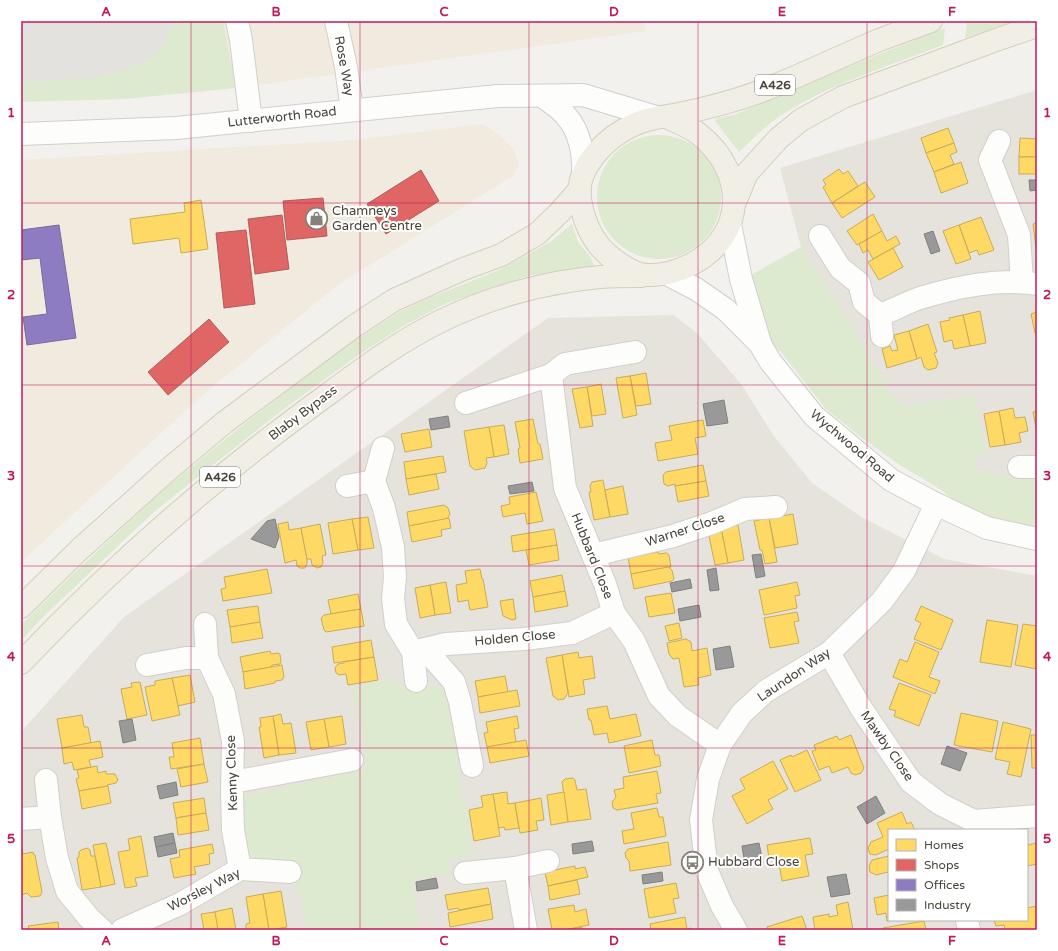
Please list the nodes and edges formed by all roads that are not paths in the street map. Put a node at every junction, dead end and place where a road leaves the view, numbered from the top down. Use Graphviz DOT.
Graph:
graph roads {
  1 [pos="237,21"];
  2 [pos="336,21"];
  3 [pos="931,21"];
  4 [pos="1037,26"];
  5 [pos="542,96"];
  6 [pos="352,110"];
  7 [pos="661,117"];
  8 [pos="251,121"];
  9 [pos="21,134"];
  10 [pos="999,141"];
  11 [pos="581,182"];
  12 [pos="735,202"];
  13 [pos="730,224"];
  14 [pos="820,236"];
  15 [pos="656,275"];
  16 [pos="1030,283"];
  17 [pos="760,344"];
  18 [pos="635,352"];
  19 [pos="551,375"];
  20 [pos="466,403"];
  21 [pos="383,448"];
  22 [pos="374,481"];
  23 [pos="347,486"];
  24 [pos="936,504"];
  25 [pos="776,507"];
  26 [pos="1037,539"];
  27 [pos="593,555"];
  28 [pos="21,607"];
  29 [pos="614,613"];
  30 [pos="205,624"];
  31 [pos="419,650"];
  32 [pos="829,653"];
  33 [pos="207,658"];
  34 [pos="21,663"];
  35 [pos="147,665"];
  36 [pos="416,681"];
  37 [pos="720,745"];
  38 [pos="352,760"];
  39 [pos="472,766"];
  40 [pos="46,780"];
  41 [pos="233,782"];
  42 [pos="1037,816"];
  43 [pos="50,817"];
  44 [pos="21,819"];
  45 [pos="973,826"];
  46 [pos="548,862"];
  47 [pos="515,868"];
  48 [pos="240,869"];
  49 [pos="290,872"];
  50 [pos="465,873"];
  51 [pos="102,930"];
  52 [pos="122,930"];
  53 [pos="526,930"];
  54 [pos="736,930"];
  1 -- 8 [label="street"];
  2 -- 6 [label="street, Rose Way"];
  3 -- 7 [label="main road, A426"];
  4 -- 12 [label="main road"];
  5 -- 6 [label="street, Lutterworth Road"];
  5 -- 7 [label="street, Lutterworth Road"];
  5 -- 11 [label="street"];
  6 -- 8 [label="street, Lutterworth Road"];
  7 -- 11 [label="main road"];
  7 -- 12 [label="main road"];
  8 -- 9 [label="street, Lutterworth Road"];
  10 -- 16 [label="street"];
  11 -- 15 [label="main road"];
  11 -- 28 [label="main road, A426"];
  12 -- 13 [label="main road, Blaby Bypass"];
  13 -- 15 [label="main road, Blaby Bypass"];
  13 -- 17 [label="street, Wychwood Road"];
  14 -- 16 [label="street"];
  15 -- 17 [label="street, Wychwood Road"];
  15 -- 34 [label="main road, Blaby Bypass / A426"];
  17 -- 24 [label="street, Wychwood Road"];
  18 -- 19 [label="street"];
  19 -- 20 [label="street"];
  19 -- 27 [label="street, Hubbard Close"];
  21 -- 22 [label="street"];
  22 -- 23 [label="street"];
  22 -- 31 [label="street"];
  24 -- 26 [label="street, Wychwood Road"];
  24 -- 32 [label="street, Laundon Way"];
  25 -- 27 [label="street, Warner Close"];
  27 -- 29 [label="street, Hubbard Close"];
  29 -- 31 [label="street, Holden Close"];
  29 -- 37 [label="street, Hubbard Close"];
  30 -- 33 [label="street, Kenny Close"];
  31 -- 36 [label="street"];
  31 -- 39 [label="street"];
  32 -- 37 [label="street, Laundon Way"];
  32 -- 45 [label="street, Mawby Close"];
  33 -- 35 [label="street"];
  33 -- 41 [label="street, Kenny Close"];
  37 -- 54 [label="street, Laundon Way"];
  38 -- 41 [label="street"];
  40 -- 43 [label="street"];
  41 -- 48 [label="street, Kenny Close"];
  42 -- 45 [label="street, Mawby Close"];
  43 -- 44 [label="street"];
  43 -- 51 [label="street"];
  46 -- 47 [label="street"];
  47 -- 50 [label="street"];
  47 -- 53 [label="street"];
  48 -- 49 [label="street, Worsley Way"];
  48 -- 52 [label="street, Worsley Way"];
}
